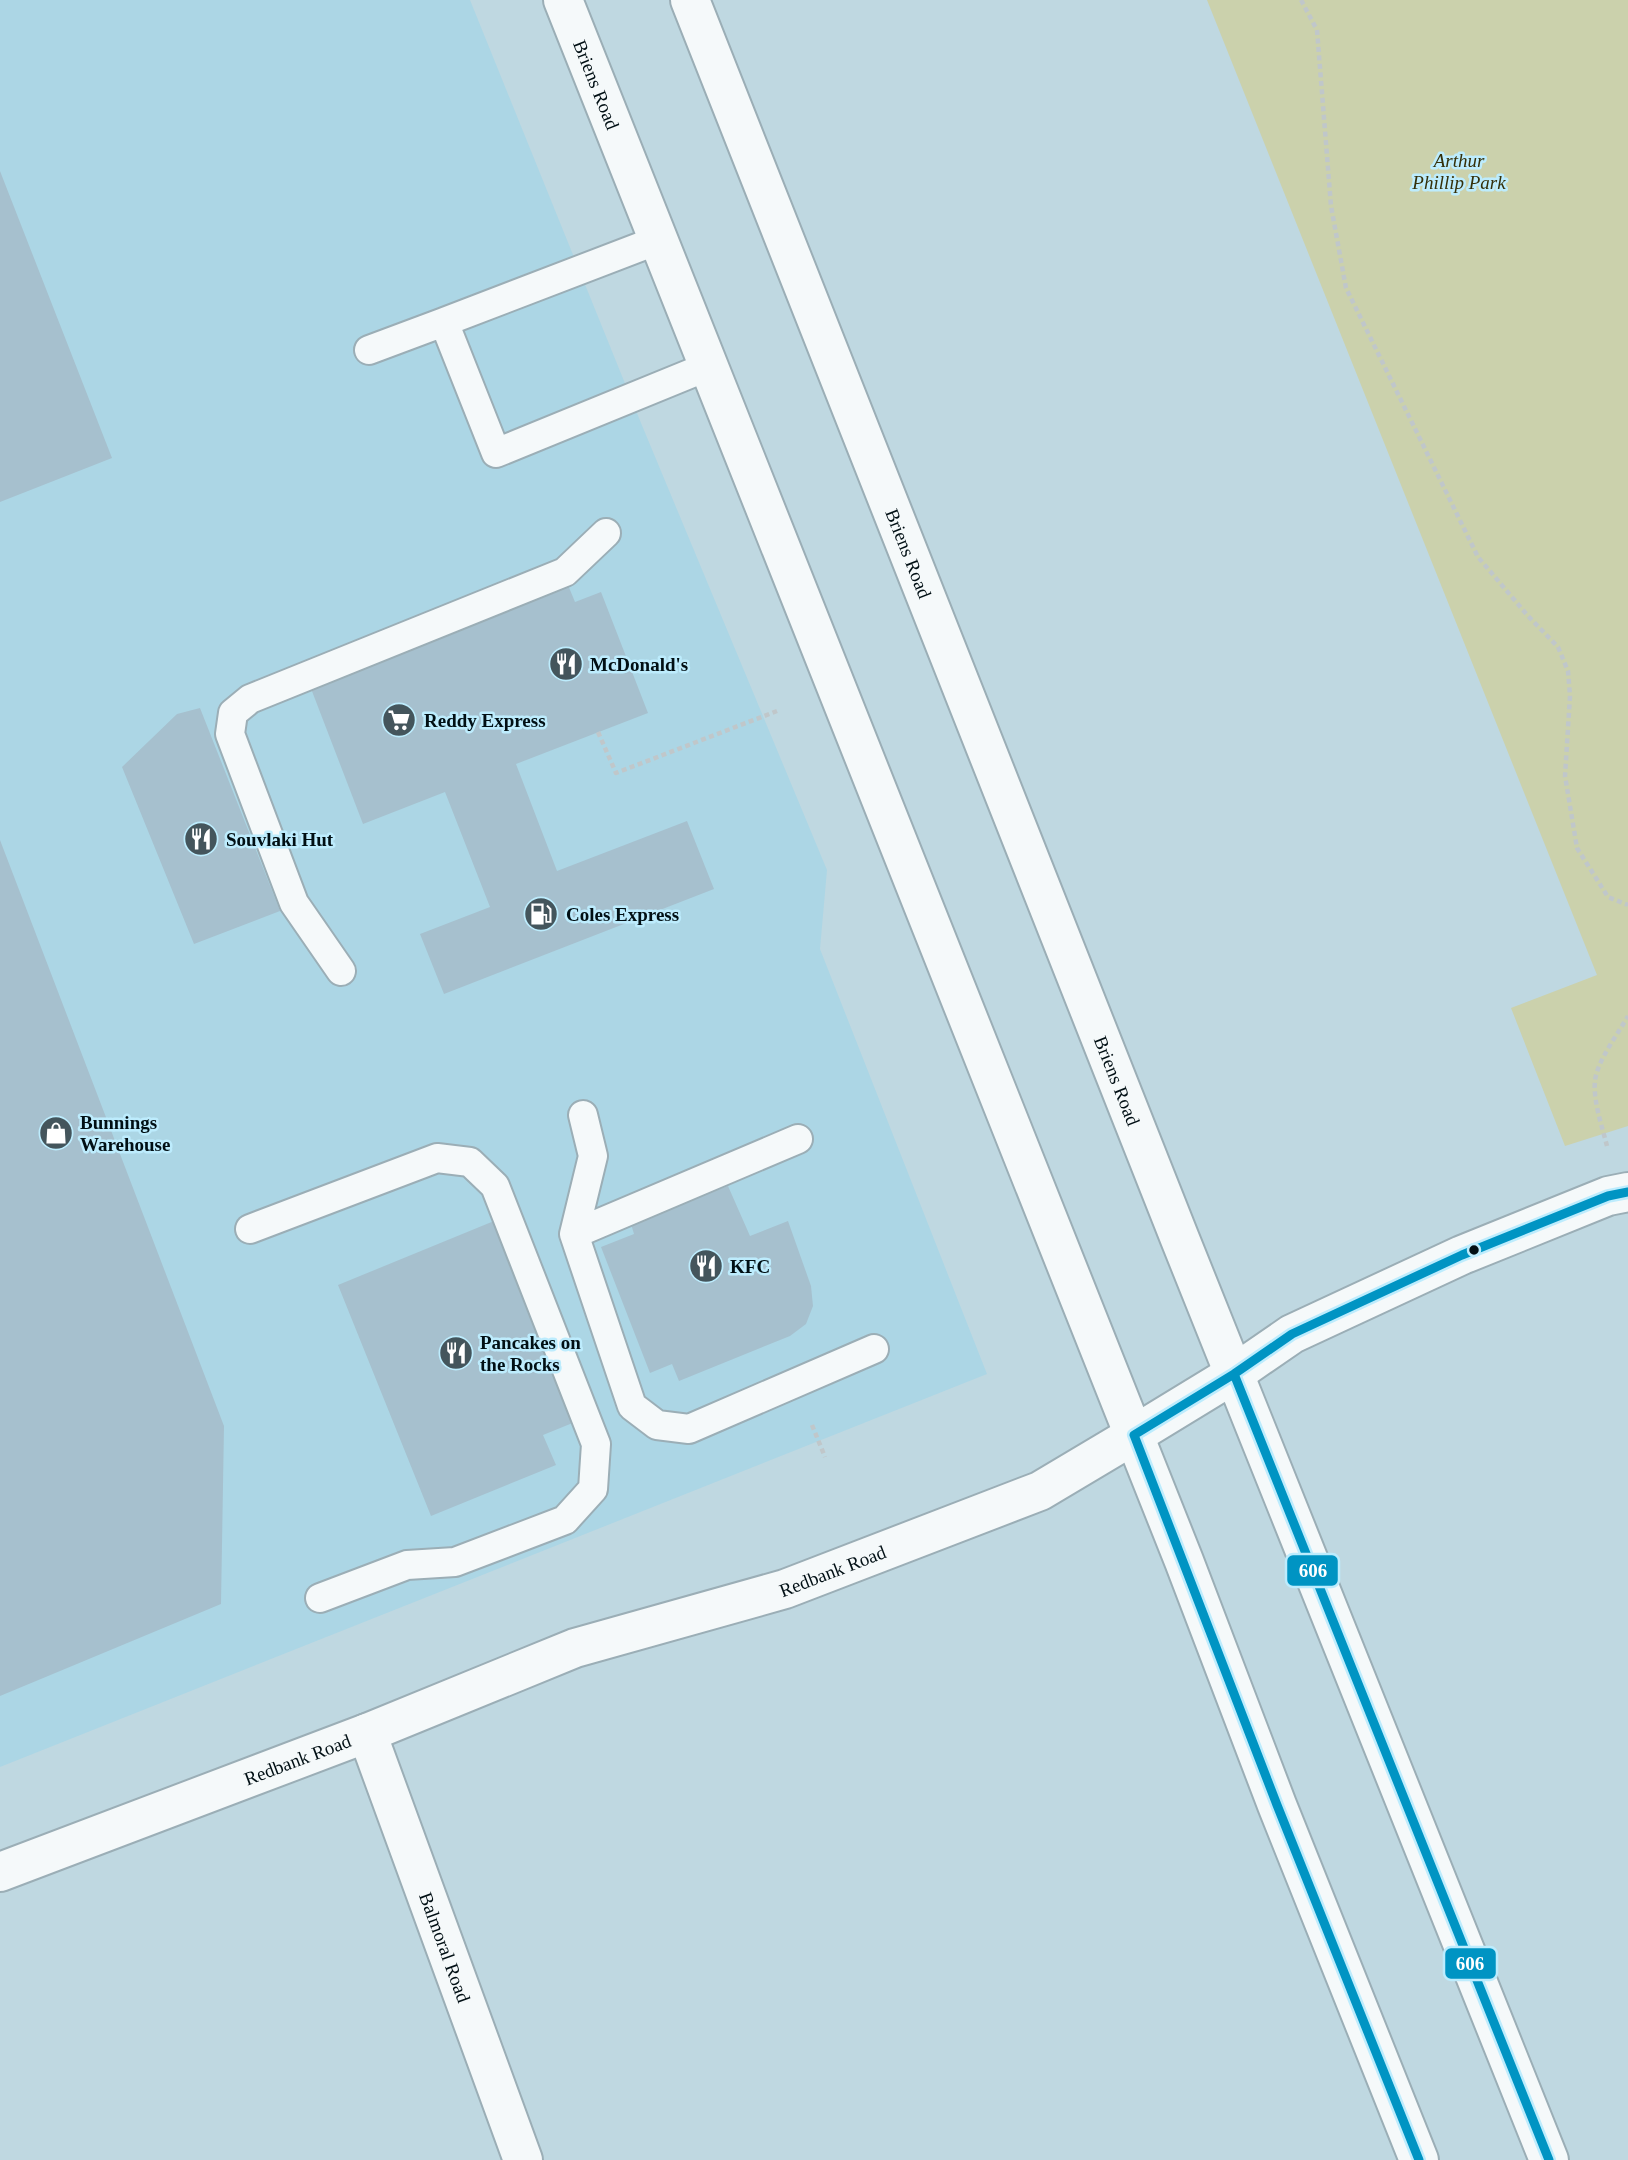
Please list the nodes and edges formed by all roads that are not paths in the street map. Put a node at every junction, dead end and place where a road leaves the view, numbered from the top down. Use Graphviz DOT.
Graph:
graph roads {
  1 [pos="562,0"];
  2 [pos="690,0"];
  3 [pos="658,240"];
  4 [pos="444,322"];
  5 [pos="369,351"];
  6 [pos="709,366"];
  7 [pos="606,533"];
  8 [pos="341,971"];
  9 [pos="583,1115"];
  10 [pos="798,1139"];
  11 [pos="1628,1192"];
  12 [pos="250,1229"];
  13 [pos="574,1234"];
  14 [pos="874,1349"];
  15 [pos="1234,1374"];
  16 [pos="1134,1435"];
  17 [pos="320,1598"];
  18 [pos="367,1733"];
  19 [pos="0,1872"];
  20 [pos="523,2160"];
  21 [pos="1419,2160"];
  22 [pos="1549,2160"];
  1 -- 3 [label="main road, Briens Road"];
  2 -- 15 [label="main road, Briens Road"];
  3 -- 4 [label="lane"];
  3 -- 6 [label="main road, Briens Road"];
  4 -- 5 [label="lane"];
  4 -- 6 [label="lane"];
  6 -- 16 [label="main road, Briens Road"];
  7 -- 8 [label="lane"];
  9 -- 13 [label="lane"];
  10 -- 13 [label="lane"];
  11 -- 15 [label="main road, Redbank Road"];
  12 -- 17 [label="lane"];
  13 -- 14 [label="lane"];
  15 -- 16 [label="main road, Redbank Road"];
  15 -- 22 [label="main road, Briens Road"];
  16 -- 18 [label="main road, Redbank Road"];
  16 -- 21 [label="main road, Briens Road"];
  18 -- 19 [label="main road, Redbank Road"];
  18 -- 20 [label="main road, Balmoral Road"];
}
